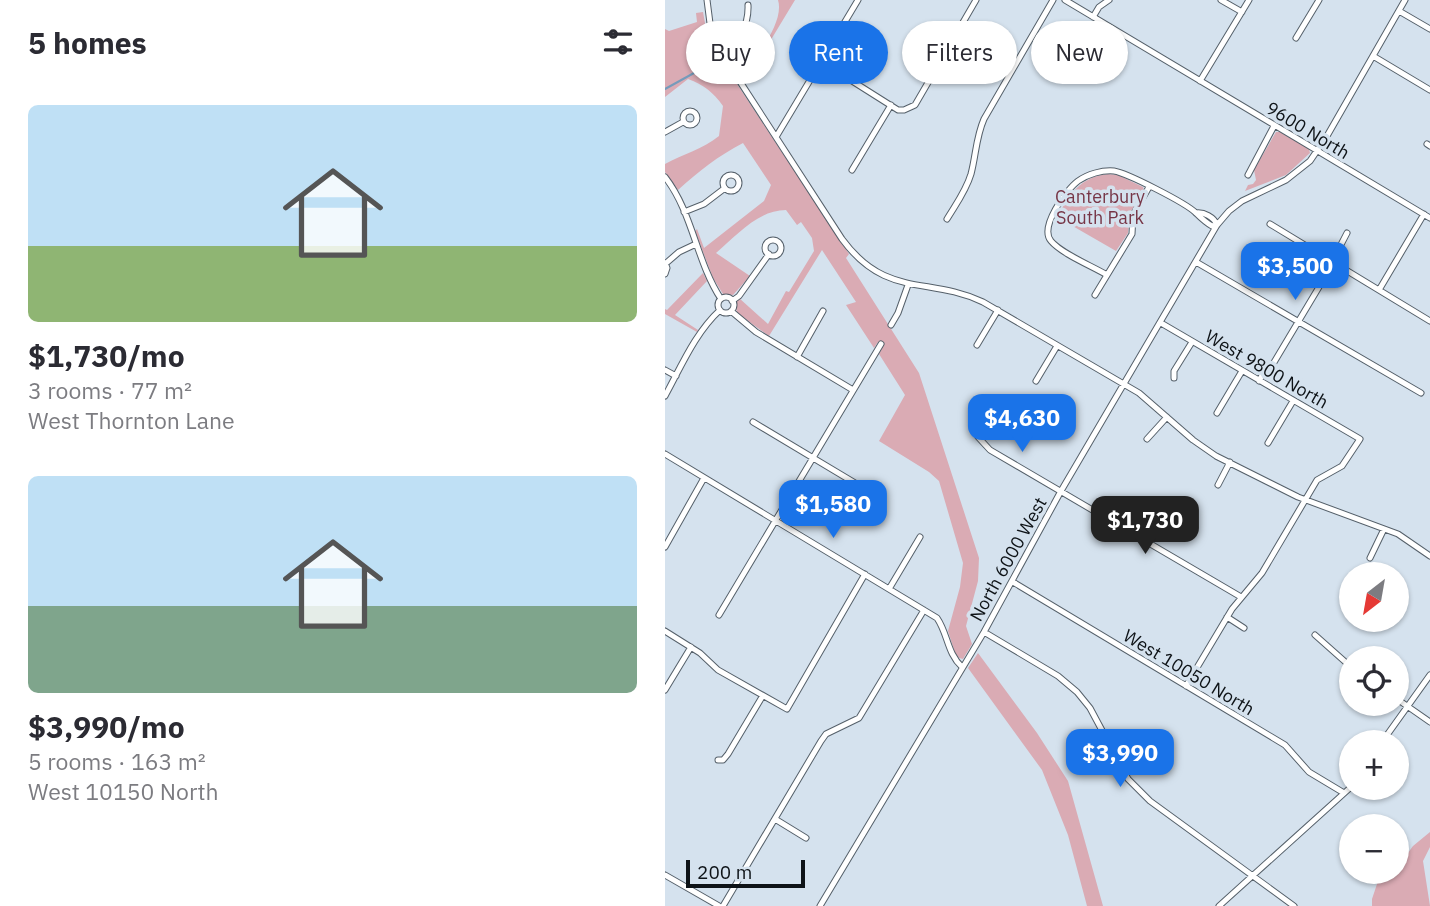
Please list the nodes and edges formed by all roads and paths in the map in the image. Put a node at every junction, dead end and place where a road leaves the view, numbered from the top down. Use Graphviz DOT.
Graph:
graph roads {
  1 [pos="707,0"];
  2 [pos="858,0"];
  3 [pos="976,0"];
  4 [pos="1053,0"];
  5 [pos="1065,0"];
  6 [pos="1109,0"];
  7 [pos="1221,0"];
  8 [pos="1249,0"];
  9 [pos="1319,0"];
  10 [pos="1405,0"];
  11 [pos="748,5"];
  12 [pos="1399,11"];
  13 [pos="1241,12"];
  14 [pos="1093,17"];
  15 [pos="710,21"];
  16 [pos="748,21"];
  17 [pos="846,21"];
  18 [pos="1430,29"];
  19 [pos="1296,38"];
  20 [pos="1373,57"];
  21 [pos="1200,81"];
  22 [pos="742,84"];
  23 [pos="809,84"];
  24 [pos="857,84"];
  25 [pos="1430,90"];
  26 [pos="891,105"];
  27 [pos="684,122"];
  28 [pos="1275,126"];
  29 [pos="665,132"];
  30 [pos="776,137"];
  31 [pos="1318,151"];
  32 [pos="852,170"];
  33 [pos="1248,175"];
  34 [pos="665,177"];
  35 [pos="1149,187"];
  36 [pos="725,188"];
  37 [pos="684,212"];
  38 [pos="1427,216"];
  39 [pos="947,219"];
  40 [pos="1270,224"];
  41 [pos="1217,225"];
  42 [pos="1347,233"];
  43 [pos="696,244"];
  44 [pos="769,254"];
  45 [pos="1331,261"];
  46 [pos="1196,262"];
  47 [pos="665,264"];
  48 [pos="665,274"];
  49 [pos="1107,275"];
  50 [pos="908,285"];
  51 [pos="1379,290"];
  52 [pos="1095,295"];
  53 [pos="721,299"];
  54 [pos="732,301"];
  55 [pos="720,310"];
  56 [pos="998,310"];
  57 [pos="731,311"];
  58 [pos="823,311"];
  59 [pos="1430,321"];
  60 [pos="1299,322"];
  61 [pos="1160,323"];
  62 [pos="891,326"];
  63 [pos="1192,342"];
  64 [pos="881,344"];
  65 [pos="977,345"];
  66 [pos="1057,346"];
  67 [pos="797,357"];
  68 [pos="665,370"];
  69 [pos="1242,371"];
  70 [pos="676,376"];
  71 [pos="1174,378"];
  72 [pos="1036,381"];
  73 [pos="1259,381"];
  74 [pos="1124,384"];
  75 [pos="853,390"];
  76 [pos="1421,393"];
  77 [pos="665,396"];
  78 [pos="1293,401"];
  79 [pos="1217,413"];
  80 [pos="1167,417"];
  81 [pos="753,422"];
  82 [pos="974,424"];
  83 [pos="1147,439"];
  84 [pos="1268,443"];
  85 [pos="665,454"];
  86 [pos="813,458"];
  87 [pos="1230,462"];
  88 [pos="704,478"];
  89 [pos="1218,485"];
  90 [pos="865,489"];
  91 [pos="1061,491"];
  92 [pos="1305,499"];
  93 [pos="774,521"];
  94 [pos="1384,529"];
  95 [pos="920,537"];
  96 [pos="665,547"];
  97 [pos="1430,556"];
  98 [pos="1370,558"];
  99 [pos="865,574"];
  100 [pos="1013,582"];
  101 [pos="889,589"];
  102 [pos="1241,597"];
  103 [pos="924,610"];
  104 [pos="719,615"];
  105 [pos="1227,617"];
  106 [pos="1244,628"];
  107 [pos="665,631"];
  108 [pos="984,632"];
  109 [pos="1315,635"];
  110 [pos="691,647"];
  111 [pos="1339,656"];
  112 [pos="962,667"];
  113 [pos="1430,674"];
  114 [pos="1186,686"];
  115 [pos="665,690"];
  116 [pos="762,697"];
  117 [pos="1409,703"];
  118 [pos="1409,707"];
  119 [pos="1430,722"];
  120 [pos="718,760"];
  121 [pos="1339,790"];
  122 [pos="1339,798"];
  123 [pos="775,819"];
  124 [pos="806,838"];
  125 [pos="665,875"];
  126 [pos="1252,877"];
  127 [pos="721,906"];
  128 [pos="820,906"];
  129 [pos="1219,906"];
  130 [pos="1294,906"];
  1 -- 15 [label="street"];
  2 -- 17 [label="street"];
  3 -- 26 [label="street"];
  4 -- 39 [label="street"];
  5 -- 14 [label="street, 9600 North"];
  6 -- 14 [label="street"];
  7 -- 13 [label="street"];
  8 -- 13 [label="street"];
  9 -- 19 [label="street"];
  10 -- 12 [label="street, North 6000 West"];
  11 -- 16 [label="street"];
  12 -- 18 [label="street"];
  12 -- 20 [label="street, North 6000 West"];
  13 -- 21 [label="street"];
  14 -- 21 [label="street, 9600 North"];
  20 -- 25 [label="street"];
  20 -- 31 [label="street, North 6000 West"];
  21 -- 28 [label="street, 9600 North"];
  22 -- 30 [label="street"];
  23 -- 30 [label="street"];
  24 -- 26 [label="street"];
  26 -- 32 [label="street"];
  27 -- 29 [label="street"];
  28 -- 31 [label="street, 9600 North"];
  28 -- 33 [label="street"];
  30 -- 50 [label="street"];
  31 -- 38 [label="street, 9600 North"];
  31 -- 41 [label="street, North 6000 West"];
  34 -- 37 [label="street"];
  35 -- 41 [label="street"];
  35 -- 49 [label="street"];
  35 -- 49 [label="street"];
  36 -- 37 [label="street"];
  37 -- 43 [label="street"];
  38 -- 51 [label="street"];
  40 -- 45 [label="street"];
  41 -- 46 [label="street, North 6000 West"];
  42 -- 45 [label="street"];
  43 -- 47 [label="street"];
  43 -- 53 [label="street"];
  44 -- 54 [label="street"];
  45 -- 51 [label="street"];
  45 -- 60 [label="street"];
  46 -- 60 [label="street"];
  46 -- 61 [label="street, North 6000 West"];
  47 -- 48 [label="street"];
  49 -- 52 [label="street"];
  50 -- 56 [label="street"];
  50 -- 62 [label="street"];
  51 -- 59 [label="street"];
  53 -- 54 [label="street"];
  53 -- 55 [label="street"];
  54 -- 57 [label="street"];
  55 -- 57 [label="street"];
  55 -- 70 [label="street"];
  56 -- 65 [label="street"];
  56 -- 66 [label="street"];
  57 -- 67 [label="street"];
  58 -- 67 [label="street"];
  60 -- 73 [label="street"];
  60 -- 76 [label="street"];
  61 -- 63 [label="street, West 9800 North"];
  61 -- 74 [label="street, North 6000 West"];
  63 -- 69 [label="street, West 9800 North"];
  63 -- 71 [label="street"];
  64 -- 75 [label="street"];
  66 -- 72 [label="street"];
  66 -- 74 [label="street"];
  67 -- 75 [label="street"];
  68 -- 70 [label="street"];
  69 -- 73 [label="street, West 9800 North"];
  69 -- 79 [label="street"];
  70 -- 77 [label="street"];
  73 -- 78 [label="street, West 9800 North"];
  74 -- 80 [label="street"];
  74 -- 91 [label="street, North 6000 West"];
  75 -- 86 [label="street"];
  78 -- 84 [label="street"];
  78 -- 92 [label="street, West 9800 North"];
  80 -- 83 [label="street"];
  80 -- 87 [label="street"];
  81 -- 86 [label="street"];
  82 -- 91 [label="street"];
  85 -- 88 [label="street"];
  86 -- 90 [label="street"];
  86 -- 93 [label="street"];
  87 -- 89 [label="street"];
  87 -- 92 [label="street"];
  88 -- 93 [label="street"];
  88 -- 96 [label="street"];
  91 -- 100 [label="street, North 6000 West"];
  91 -- 102 [label="street"];
  92 -- 94 [label="street"];
  92 -- 102 [label="street"];
  93 -- 99 [label="street"];
  93 -- 104 [label="street"];
  94 -- 97 [label="street"];
  94 -- 98 [label="street"];
  95 -- 101 [label="street"];
  99 -- 101 [label="street"];
  99 -- 116 [label="street"];
  100 -- 108 [label="street, North 6000 West"];
  100 -- 114 [label="street, West 10050 North"];
  101 -- 103 [label="street"];
  102 -- 105 [label="street"];
  103 -- 112 [label="street"];
  103 -- 123 [label="street"];
  105 -- 106 [label="street"];
  105 -- 114 [label="street"];
  107 -- 110 [label="street"];
  108 -- 112 [label="street, North 6000 West"];
  108 -- 126 [label="street"];
  109 -- 111 [label="street"];
  110 -- 115 [label="street"];
  110 -- 116 [label="street"];
  112 -- 128 [label="street, North 6000 West"];
  113 -- 117 [label="street"];
  114 -- 121 [label="street, West 10050 North"];
  116 -- 120 [label="street"];
  118 -- 119 [label="street"];
  122 -- 126 [label="street"];
  123 -- 124 [label="street"];
  123 -- 127 [label="street"];
  125 -- 127 [label="street"];
  126 -- 129 [label="street"];
  126 -- 130 [label="street"];
}
